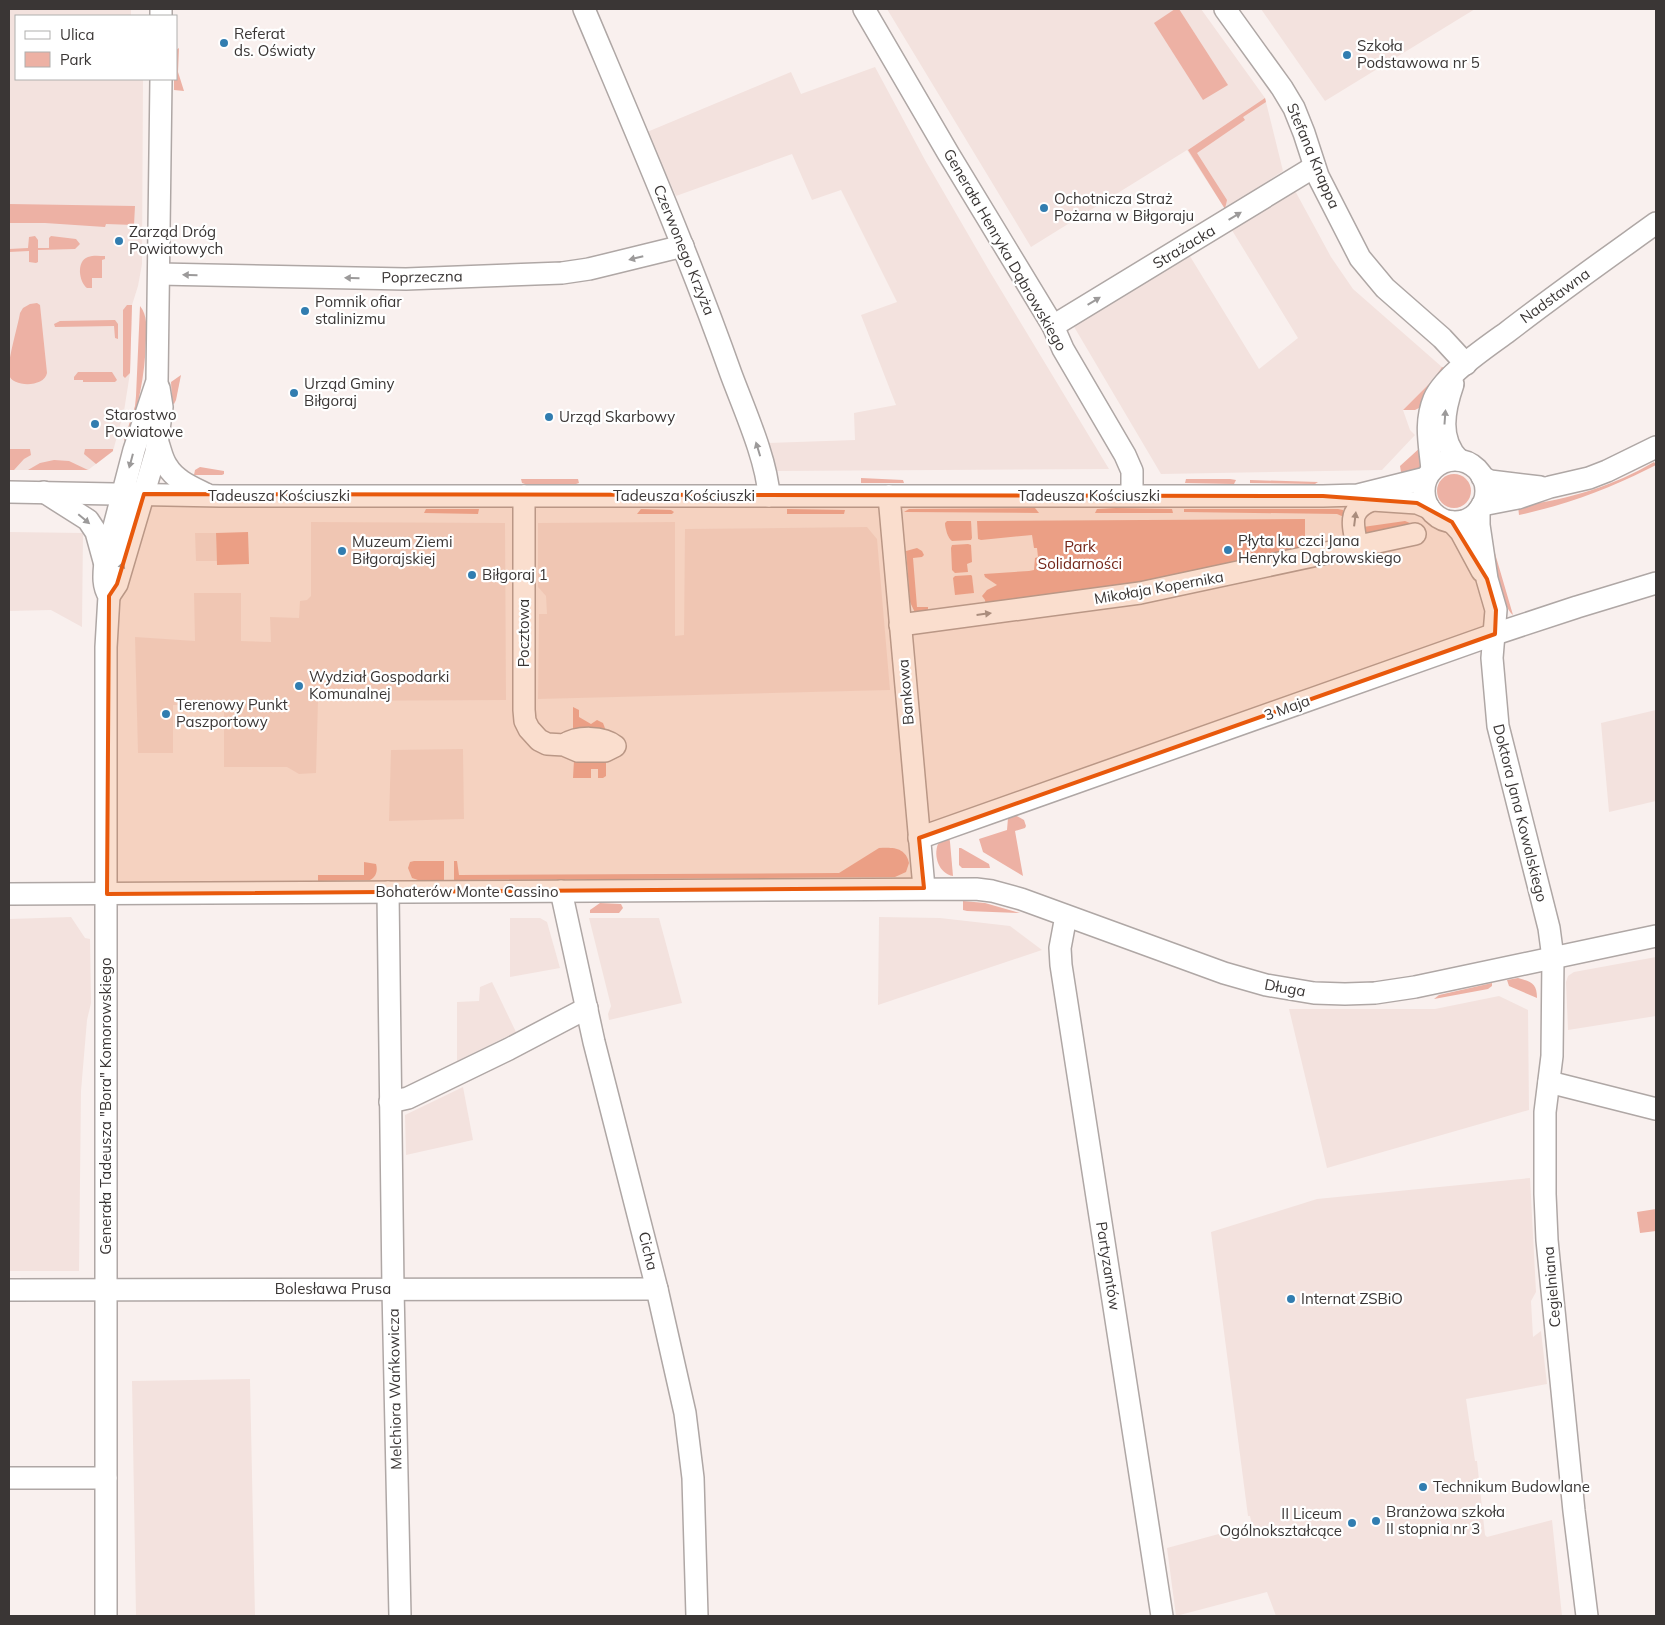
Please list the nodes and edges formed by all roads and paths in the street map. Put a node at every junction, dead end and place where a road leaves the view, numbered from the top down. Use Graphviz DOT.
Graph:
graph roads {
  1 [pos="584,9"];
  2 [pos="864,9"];
  3 [pos="1225,9"];
  4 [pos="160,80"];
  5 [pos="1314,167"];
  6 [pos="1656,223"];
  7 [pos="683,246"];
  8 [pos="159,274"];
  9 [pos="1053,326"];
  10 [pos="1462,368"];
  11 [pos="157,381"];
  12 [pos="158,443"];
  13 [pos="1656,447"];
  14 [pos="1459,460"];
  15 [pos="1429,474"];
  16 [pos="1482,477"];
  17 [pos="1550,488"];
  18 [pos="9,492"];
  19 [pos="44,492"];
  20 [pos="123,493"];
  21 [pos="144,494"];
  22 [pos="211,496"];
  23 [pos="524,496"];
  24 [pos="768,496"];
  25 [pos="889,496"];
  26 [pos="1132,496"];
  27 [pos="1365,498"];
  28 [pos="1429,508"];
  29 [pos="1480,508"];
  30 [pos="1452,522"];
  31 [pos="1415,534"];
  32 [pos="1357,546"];
  33 [pos="104,561"];
  34 [pos="1487,580"];
  35 [pos="1656,583"];
  36 [pos="109,596"];
  37 [pos="900,625"];
  38 [pos="1494,634"];
  39 [pos="564,745"];
  40 [pos="920,838"];
  41 [pos="924,888"];
  42 [pos="561,891"];
  43 [pos="388,892"];
  44 [pos="9,894"];
  45 [pos="106,894"];
  46 [pos="1066,916"];
  47 [pos="1656,936"];
  48 [pos="1553,958"];
  49 [pos="587,1008"];
  50 [pos="1549,1082"];
  51 [pos="390,1102"];
  52 [pos="1656,1109"];
  53 [pos="393,1289"];
  54 [pos="657,1289"];
  55 [pos="9,1290"];
  56 [pos="106,1290"];
  57 [pos="9,1478"];
  58 [pos="106,1478"];
  59 [pos="106,1616"];
  60 [pos="400,1616"];
  61 [pos="697,1616"];
  62 [pos="1162,1616"];
  63 [pos="1586,1616"];
  1 -- 7 [label="street, Czerwonego Krzyża"];
  2 -- 9 [label="street, Generała Henryka Dąbrowskiego"];
  3 -- 5 [label="street, Stefana Knappa"];
  4 -- 8 [label="street"];
  9 -- 5 [label="street, Strażacka, one-way"];
  5 -- 10 [label="street, Stefana Knappa"];
  6 -- 10 [label="street, Nadstawna"];
  7 -- 8 [label="street, Poprzeczna, one-way"];
  24 -- 7 [label="street, Czerwonego Krzyża, one-way"];
  8 -- 11 [label="street"];
  9 -- 26 [label="street, Generała Henryka Dąbrowskiego"];
  14 -- 10 [label="street, one-way"];
  10 -- 15 [label="street, Nadstawna"];
  11 -- 12 [label="street, Generała Tadeusza \"Bora\" Komorowskiego"];
  11 -- 20 [label="street, Generała Tadeusza \"Bora\" Komorowskiego, one-way"];
  12 -- 21 [label="street, Generała Tadeusza \"Bora\" Komorowskiego"];
  12 -- 22 [label="street"];
  13 -- 17 [label="street"];
  14 -- 15 [label="street"];
  14 -- 16 [label="street"];
  15 -- 27 [label="street, Tadeusza Kościuszki"];
  15 -- 28 [label="street"];
  16 -- 17 [label="street"];
  16 -- 29 [label="street"];
  17 -- 29 [label="street"];
  18 -- 19 [label="street, Tadeusza Kościuszki"];
  19 -- 20 [label="street, Tadeusza Kościuszki"];
  19 -- 33 [label="street, one-way"];
  20 -- 21 [label="street, Tadeusza Kościuszki"];
  20 -- 33 [label="street, Generała Tadeusza \"Bora\" Komorowskiego"];
  21 -- 22 [label="street, Tadeusza Kościuszki"];
  36 -- 21 [label="street, Generała Tadeusza \"Bora\" Komorowskiego, one-way"];
  22 -- 23 [label="street, Tadeusza Kościuszki"];
  23 -- 24 [label="street, Tadeusza Kościuszki"];
  23 -- 39 [label="street, Pocztowa"];
  24 -- 25 [label="street, Tadeusza Kościuszki"];
  25 -- 26 [label="street, Tadeusza Kościuszki"];
  25 -- 37 [label="street, Bankowa"];
  26 -- 27 [label="street, Tadeusza Kościuszki"];
  27 -- 28 [label="street, Tadeusza Kościuszki"];
  32 -- 27 [label="street, one-way"];
  28 -- 30 [label="street"];
  29 -- 30 [label="street"];
  29 -- 34 [label="street, Doktora Jana Kowalskiego"];
  30 -- 34 [label="street, Doktora Jana Kowalskiego"];
  31 -- 32 [label="street, Mikołaja Kopernika"];
  37 -- 32 [label="street, Mikołaja Kopernika, one-way"];
  33 -- 36 [label="street, Generała Tadeusza \"Bora\" Komorowskiego"];
  34 -- 38 [label="street, Doktora Jana Kowalskiego"];
  35 -- 38 [label="street, 3 Maja"];
  36 -- 45 [label="street, Generała Tadeusza \"Bora\" Komorowskiego"];
  37 -- 40 [label="street, Bankowa"];
  38 -- 40 [label="street, 3 Maja"];
  38 -- 48 [label="street, Doktora Jana Kowalskiego"];
  40 -- 41 [label="street, Bankowa"];
  41 -- 42 [label="street, Bohaterów Monte Cassino"];
  41 -- 46 [label="street, Długa"];
  42 -- 43 [label="street, Bohaterów Monte Cassino"];
  42 -- 49 [label="street, Cicha"];
  43 -- 45 [label="street, Bohaterów Monte Cassino"];
  43 -- 51 [label="street, Melchiora Wańkowicza"];
  44 -- 45 [label="street, Bohaterów Monte Cassino"];
  45 -- 56 [label="street, Generała Tadeusza \"Bora\" Komorowskiego"];
  46 -- 48 [label="street, Długa"];
  46 -- 62 [label="street, Partyzantów"];
  47 -- 48 [label="street, Długa"];
  48 -- 50 [label="street, Cegielniana"];
  49 -- 51 [label="street"];
  49 -- 54 [label="street, Cicha"];
  50 -- 52 [label="street"];
  50 -- 63 [label="street, Cegielniana"];
  51 -- 53 [label="street, Melchiora Wańkowicza"];
  53 -- 54 [label="street, Bolesława Prusa"];
  53 -- 56 [label="street, Bolesława Prusa"];
  53 -- 60 [label="street, Melchiora Wańkowicza"];
  54 -- 61 [label="street, Cicha"];
  55 -- 56 [label="street, Bolesława Prusa"];
  56 -- 58 [label="street, Generała Tadeusza \"Bora\" Komorowskiego"];
  57 -- 58 [label="street"];
  58 -- 59 [label="street, Generała Tadeusza \"Bora\" Komorowskiego"];
}
